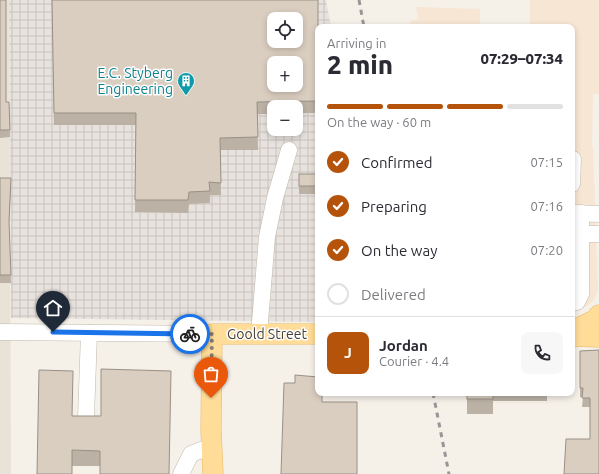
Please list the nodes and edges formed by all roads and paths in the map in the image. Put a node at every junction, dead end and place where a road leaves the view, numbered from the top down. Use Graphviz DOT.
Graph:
graph roads {
  1 [pos="289,150"];
  2 [pos="577,213"];
  3 [pos="599,214"];
  4 [pos="581,234"];
  5 [pos="599,234"];
  6 [pos="575,302"];
  7 [pos="599,316"];
  8 [pos="575,330"];
  9 [pos="0,332"];
  10 [pos="89,333"];
  11 [pos="212,334"];
  12 [pos="259,334"];
  13 [pos="315,334"];
  14 [pos="575,336"];
  15 [pos="599,336"];
  16 [pos="86,418"];
  17 [pos="212,446"];
  18 [pos="181,474"];
  19 [pos="213,474"];
  1 -- 12 [label="street"];
  2 -- 3 [label="street"];
  2 -- 4 [label="street"];
  4 -- 5 [label="street"];
  4 -- 6 [label="street"];
  7 -- 8 [label="main road"];
  9 -- 10 [label="street, Goold Street"];
  10 -- 11 [label="street, Goold Street"];
  10 -- 16 [label="street"];
  11 -- 12 [label="main road, Goold Street"];
  11 -- 17 [label="main road"];
  12 -- 13 [label="main road, Goold Street"];
  14 -- 15 [label="main road"];
  17 -- 18 [label="street"];
  17 -- 19 [label="main road"];
}
